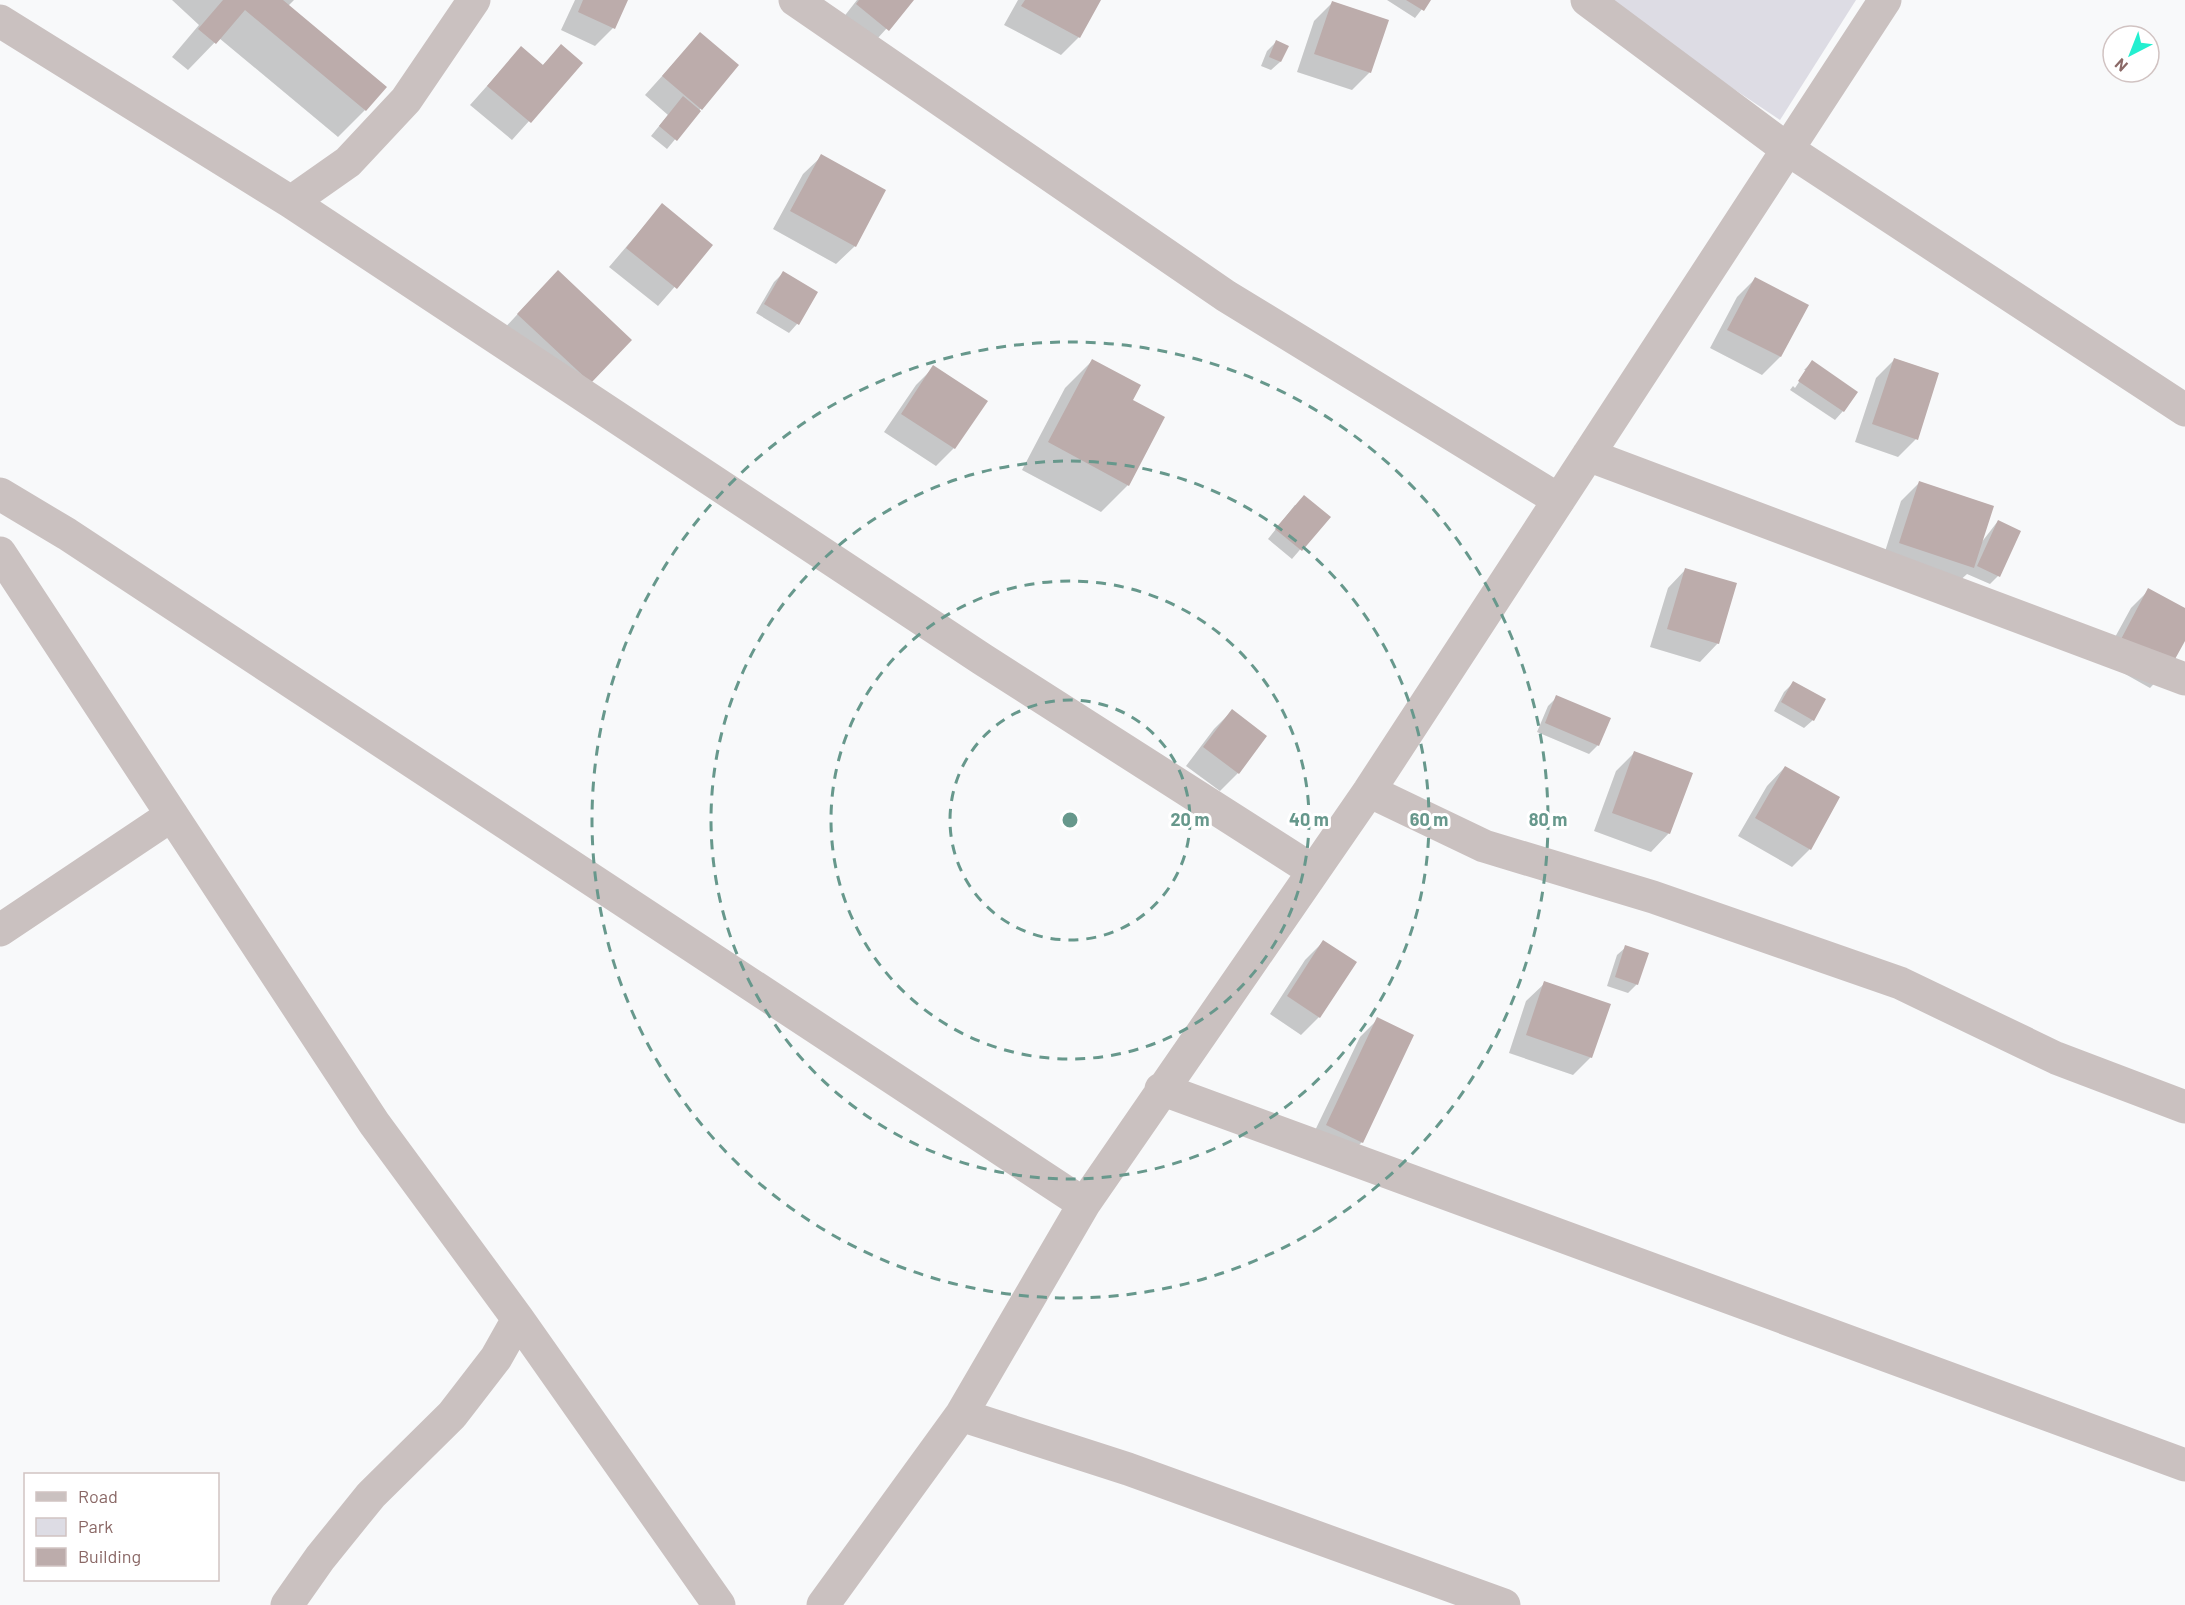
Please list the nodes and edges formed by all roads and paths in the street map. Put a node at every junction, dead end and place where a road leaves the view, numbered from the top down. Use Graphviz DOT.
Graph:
graph roads {
  1 [pos="474,0"];
  2 [pos="795,0"];
  3 [pos="1587,0"];
  4 [pos="1885,0"];
  5 [pos="0,21"];
  6 [pos="1787,149"];
  7 [pos="291,202"];
  8 [pos="2185,410"];
  9 [pos="1588,455"];
  10 [pos="0,494"];
  11 [pos="1559,500"];
  12 [pos="0,553"];
  13 [pos="2185,679"];
  14 [pos="1369,791"];
  15 [pos="172,815"];
  16 [pos="1312,870"];
  17 [pos="0,930"];
  18 [pos="1161,1089"];
  19 [pos="2185,1107"];
  20 [pos="1084,1204"];
  21 [pos="518,1319"];
  22 [pos="961,1415"];
  23 [pos="2185,1465"];
  24 [pos="287,1605"];
  25 [pos="719,1605"];
  26 [pos="823,1605"];
  27 [pos="1504,1605"];
  1 -- 7 [label="street"];
  2 -- 11 [label="street"];
  3 -- 6 [label="street"];
  4 -- 6 [label="street"];
  5 -- 7 [label="street"];
  6 -- 8 [label="street"];
  6 -- 9 [label="street"];
  7 -- 16 [label="street"];
  9 -- 11 [label="street"];
  9 -- 13 [label="street"];
  10 -- 20 [label="street"];
  11 -- 14 [label="street"];
  12 -- 15 [label="street"];
  14 -- 16 [label="street"];
  14 -- 19 [label="street"];
  15 -- 17 [label="street"];
  15 -- 21 [label="street"];
  16 -- 18 [label="street"];
  18 -- 20 [label="street"];
  18 -- 23 [label="street"];
  20 -- 22 [label="street"];
  21 -- 24 [label="street"];
  21 -- 25 [label="street"];
  22 -- 26 [label="street"];
  22 -- 27 [label="street"];
}
